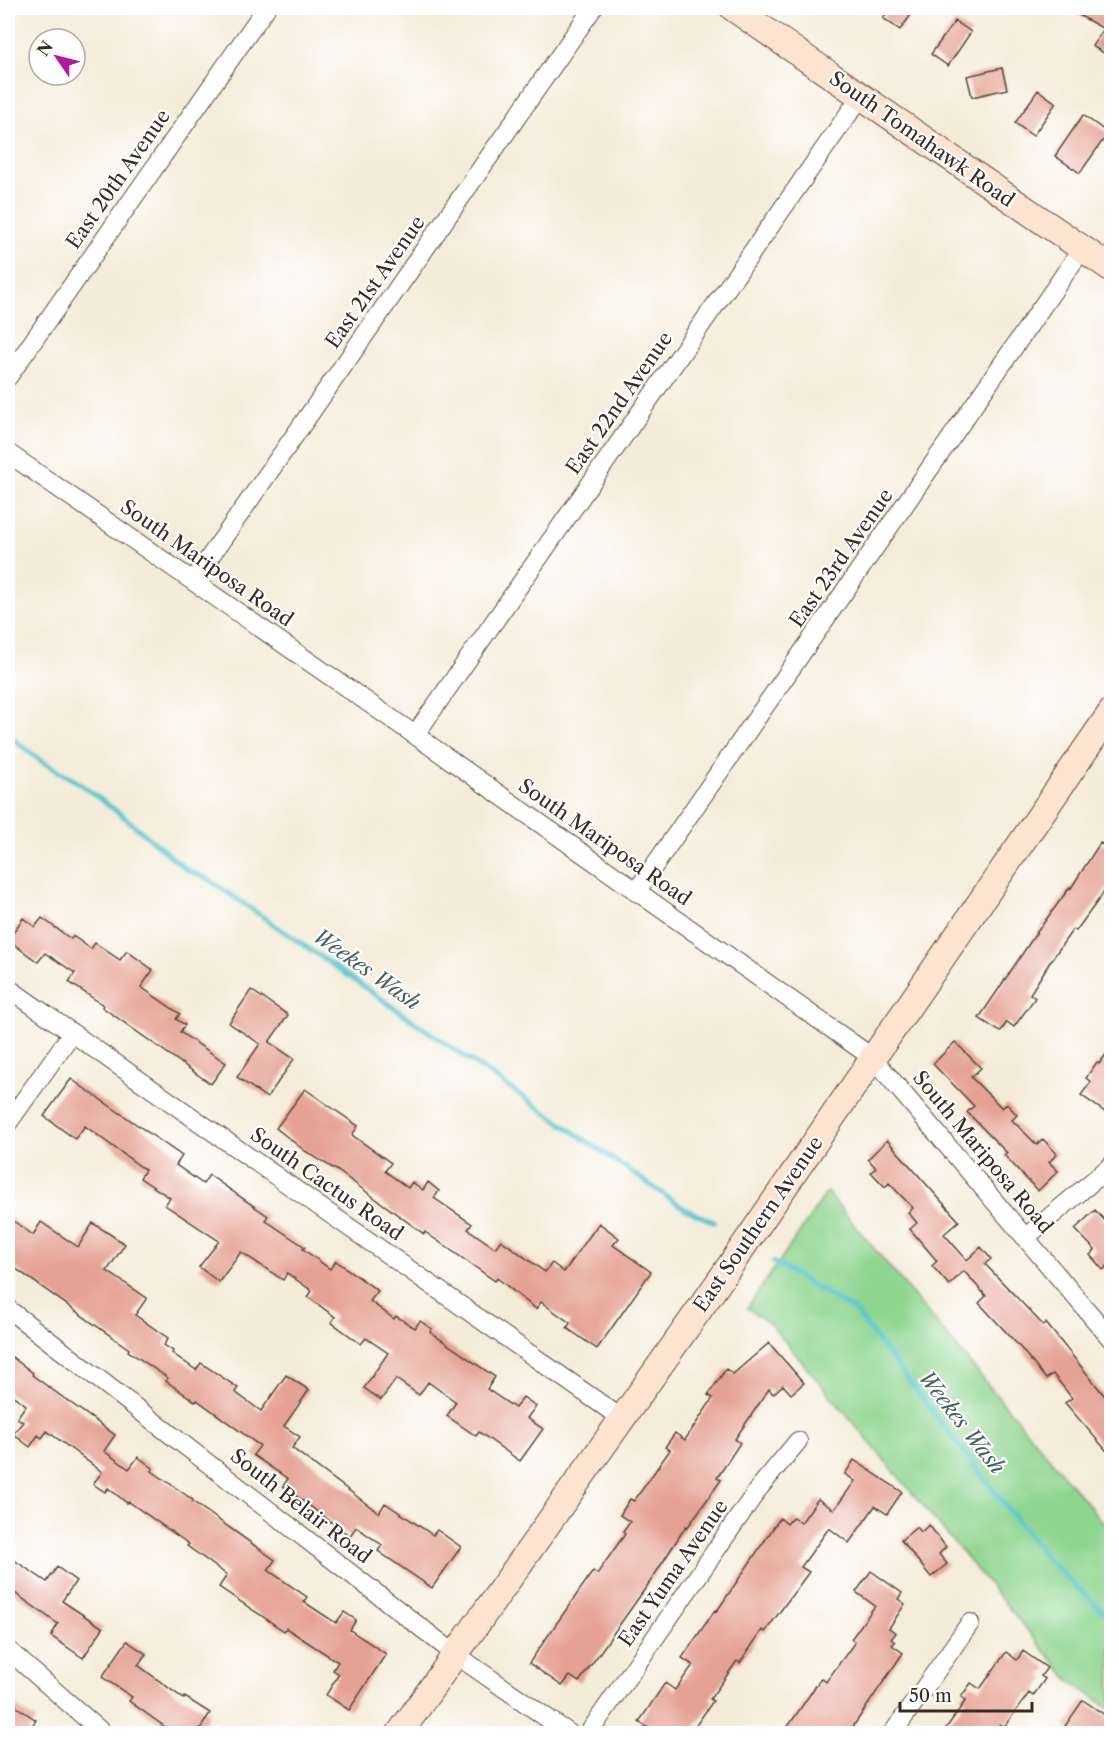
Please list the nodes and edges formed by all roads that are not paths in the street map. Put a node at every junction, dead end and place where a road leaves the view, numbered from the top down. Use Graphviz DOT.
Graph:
graph roads {
  1 [pos="266,8"];
  2 [pos="593,8"];
  3 [pos="733,8"];
  4 [pos="861,96"];
  5 [pos="1082,249"];
  6 [pos="1112,269"];
  7 [pos="8,377"];
  8 [pos="8,453"];
  9 [pos="193,582"];
  10 [pos="1112,711"];
  11 [pos="415,735"];
  12 [pos="636,892"];
  13 [pos="8,988"];
  14 [pos="72,1033"];
  15 [pos="873,1058"];
  16 [pos="8,1123"];
  17 [pos="1112,1165"];
  18 [pos="1026,1238"];
  19 [pos="8,1309"];
  20 [pos="1112,1340"];
  21 [pos="621,1418"];
  22 [pos="798,1441"];
  23 [pos="970,1623"];
  24 [pos="8,1650"];
  25 [pos="455,1654"];
  26 [pos="104,1734"];
  27 [pos="399,1734"];
  28 [pos="570,1734"];
  29 [pos="588,1734"];
  30 [pos="891,1734"];
  1 -- 7 [label="street, East 20th Avenue"];
  2 -- 9 [label="street, East 21st Avenue"];
  3 -- 4 [label="main road, South Tomahawk Road"];
  4 -- 5 [label="main road, South Tomahawk Road"];
  4 -- 11 [label="street, East 22nd Avenue"];
  5 -- 6 [label="main road, South Tomahawk Road"];
  5 -- 12 [label="street, East 23rd Avenue"];
  8 -- 9 [label="street, South Mariposa Road"];
  9 -- 11 [label="street, South Mariposa Road"];
  10 -- 15 [label="main road, East Southern Avenue"];
  11 -- 12 [label="street, South Mariposa Road"];
  12 -- 15 [label="street, South Mariposa Road"];
  13 -- 14 [label="street, South Cactus Road"];
  14 -- 16 [label="street"];
  14 -- 21 [label="street, South Cactus Road"];
  15 -- 18 [label="street, South Mariposa Road"];
  15 -- 21 [label="main road, East Southern Avenue"];
  17 -- 18 [label="street"];
  18 -- 20 [label="street, South Mariposa Road"];
  19 -- 25 [label="street, South Belair Road"];
  21 -- 25 [label="main road, East Southern Avenue"];
  22 -- 29 [label="street, East Yuma Avenue"];
  23 -- 30 [label="street"];
  24 -- 26 [label="street"];
  25 -- 27 [label="main road, East Southern Avenue"];
  25 -- 28 [label="street, South Belair Road"];
}
